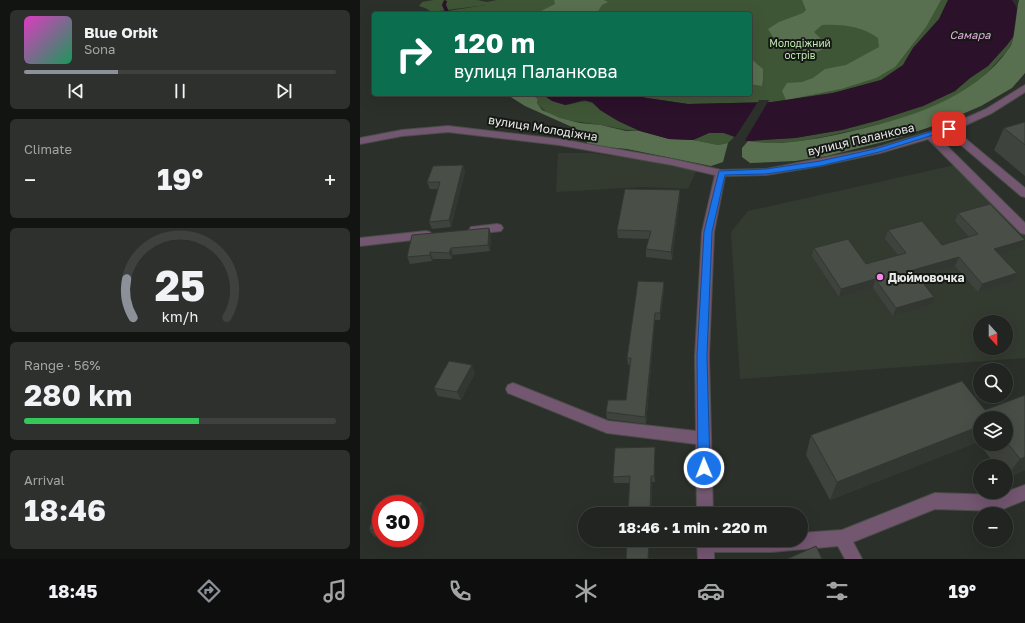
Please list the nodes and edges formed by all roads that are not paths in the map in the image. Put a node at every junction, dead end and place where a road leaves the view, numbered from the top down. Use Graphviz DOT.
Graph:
graph roads {
  1 [pos="1024,91"];
  2 [pos="949,129"];
  3 [pos="930,135"];
  4 [pos="360,141"];
  5 [pos="721,173"];
  6 [pos="1025,194"];
  7 [pos="497,228"];
  8 [pos="1025,230"];
  9 [pos="467,231"];
  10 [pos="436,234"];
  11 [pos="360,242"];
  12 [pos="513,389"];
  13 [pos="704,438"];
  14 [pos="1025,492"];
  15 [pos="705,507"];
  16 [pos="842,538"];
  17 [pos="705,548"];
  18 [pos="854,559"];
  1 -- 2 [label="street, вулиця Паланкова"];
  2 -- 3 [label="street, вулиця Паланкова"];
  2 -- 6 [label="street"];
  3 -- 5 [label="street, вулиця Паланкова"];
  3 -- 8 [label="street"];
  4 -- 5 [label="street, вулиця Молодіжна"];
  5 -- 13 [label="street"];
  7 -- 9 [label="street"];
  10 -- 11 [label="street"];
  12 -- 13 [label="street"];
  13 -- 15 [label="street"];
  14 -- 16 [label="street"];
  16 -- 17 [label="street"];
  16 -- 18 [label="street"];
}
